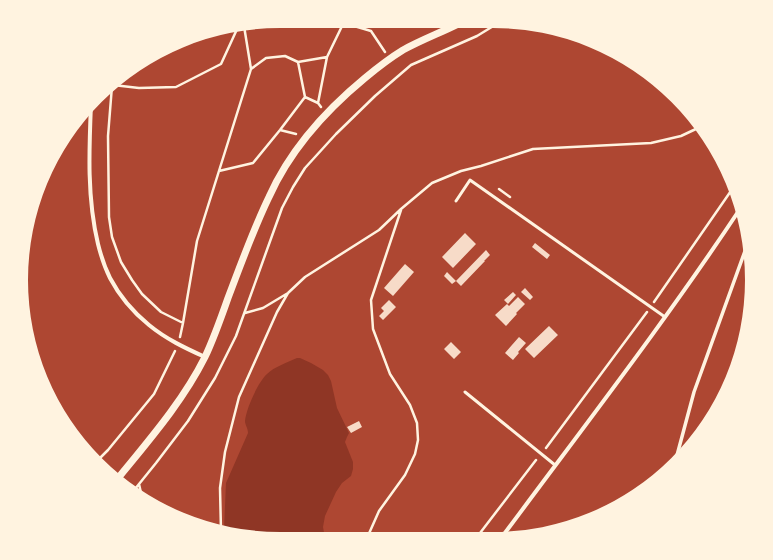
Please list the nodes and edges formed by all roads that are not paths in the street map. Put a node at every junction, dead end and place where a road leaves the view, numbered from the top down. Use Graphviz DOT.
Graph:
graph roads {
  1 [pos="449,28"];
  2 [pos="92,113"];
  3 [pos="456,201"];
  4 [pos="736,215"];
  5 [pos="743,255"];
  6 [pos="665,317"];
  7 [pos="205,357"];
  8 [pos="465,392"];
  9 [pos="678,450"];
  10 [pos="556,465"];
  11 [pos="121,475"];
  12 [pos="506,531"];
  1 -- 7 [label="street"];
  2 -- 7 [label="street"];
  3 -- 6 [label="lane"];
  4 -- 6 [label="street"];
  5 -- 9 [label="street"];
  6 -- 10 [label="street"];
  7 -- 11 [label="street"];
  8 -- 10 [label="lane"];
  10 -- 12 [label="street"];
}
